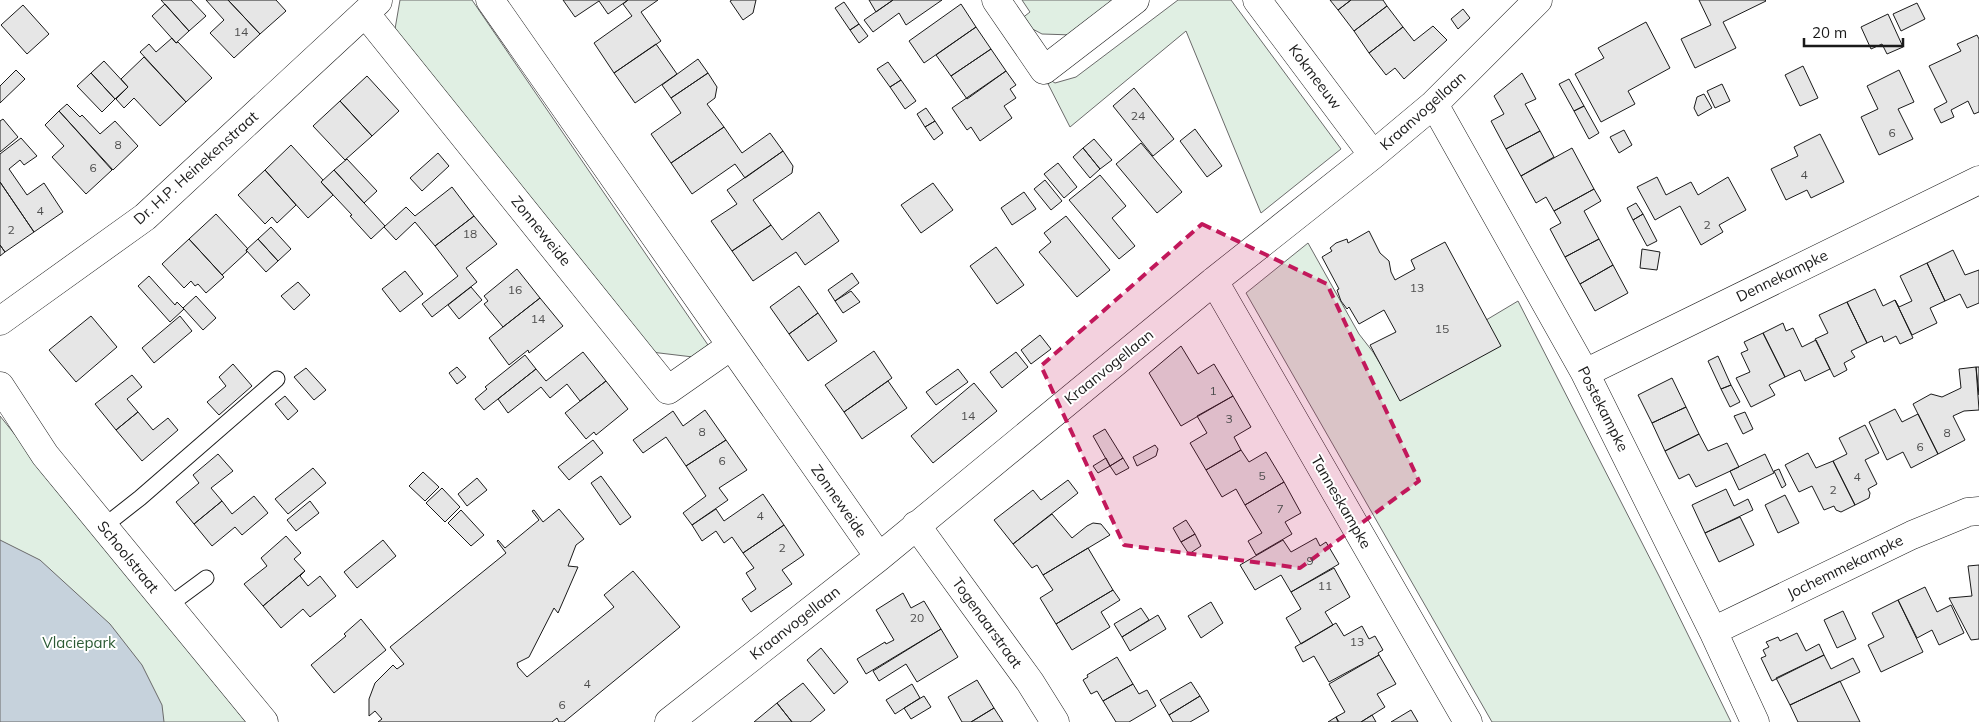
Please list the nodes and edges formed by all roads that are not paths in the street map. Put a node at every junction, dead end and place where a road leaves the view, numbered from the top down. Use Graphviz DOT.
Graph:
graph roads {
  1 [pos="490,0"];
  2 [pos="996,0"];
  3 [pos="1135,0"];
  4 [pos="1258,0"];
  5 [pos="1538,0"];
  6 [pos="372,6"];
  7 [pos="1434,104"];
  8 [pos="1373,155"];
  9 [pos="1979,180"];
  10 [pos="1214,281"];
  11 [pos="0,320"];
  12 [pos="731,346"];
  13 [pos="1585,373"];
  14 [pos="277,378"];
  15 [pos="0,386"];
  16 [pos="1979,511"];
  17 [pos="916,525"];
  18 [pos="103,527"];
  19 [pos="879,557"];
  20 [pos="206,578"];
  21 [pos="168,606"];
  22 [pos="1713,631"];
  23 [pos="264,722"];
  24 [pos="669,722"];
  25 [pos="1055,722"];
  26 [pos="1468,722"];
  27 [pos="1755,722"];
  1 -- 12 [label="street, Zonneweide"];
  2 -- 3 [label="street"];
  4 -- 8 [label="street, Kokmeeuw"];
  5 -- 7 [label="street, Kraanvogellaan"];
  6 -- 11 [label="street, Dr. H.P. Heinekenstraat"];
  6 -- 12 [label="street, Zonneweide"];
  7 -- 8 [label="street, Kraanvogellaan"];
  7 -- 13 [label="street, Postekampke"];
  8 -- 10 [label="street, Kraanvogellaan"];
  9 -- 13 [label="street, Dennekampke"];
  10 -- 17 [label="street, Kraanvogellaan"];
  10 -- 26 [label="street, Tanneskampke"];
  12 -- 19 [label="street, Zonneweide"];
  13 -- 22 [label="street, Postekampke"];
  14 -- 18 [label="lane"];
  15 -- 18 [label="street, Schoolstraat"];
  16 -- 22 [label="street, Jochemmekampke"];
  17 -- 19 [label="street, Kraanvogellaan"];
  17 -- 25 [label="street, Togenaarstraat"];
  18 -- 21 [label="street, Schoolstraat"];
  19 -- 24 [label="street, Kraanvogellaan"];
  20 -- 21 [label="lane"];
  21 -- 23 [label="street, Schoolstraat"];
  22 -- 27 [label="street, Postekampke"];
}
